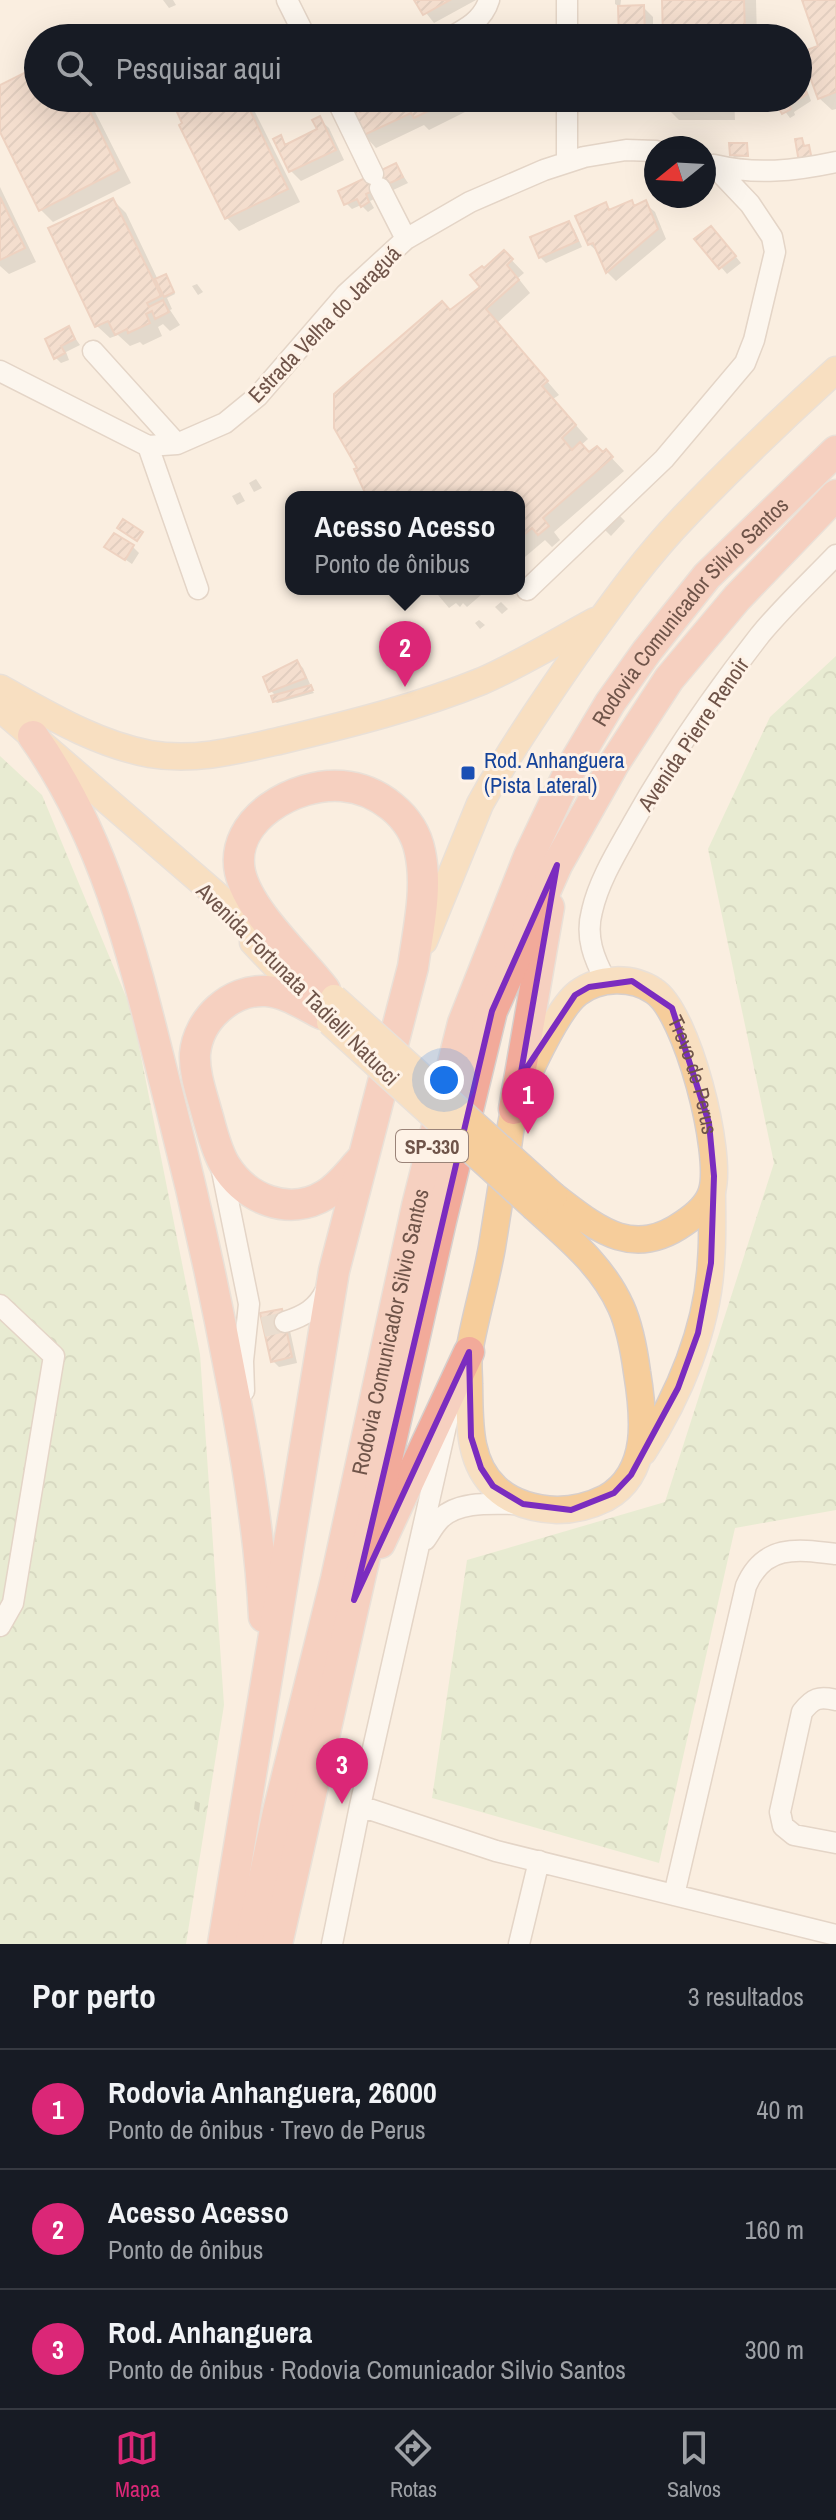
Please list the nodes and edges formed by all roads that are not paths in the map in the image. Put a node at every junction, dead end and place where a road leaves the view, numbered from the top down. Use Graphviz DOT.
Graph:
graph roads {
  1 [pos="287,0"];
  2 [pos="489,0"];
  3 [pos="567,0"];
  4 [pos="299,24"];
  5 [pos="473,24"];
  6 [pos="567,24"];
  7 [pos="343,112"];
  8 [pos="567,112"];
  9 [pos="644,151"];
  10 [pos="567,162"];
  11 [pos="836,162"];
  12 [pos="716,166"];
  13 [pos="716,172"];
  14 [pos="406,239"];
  15 [pos="93,351"];
  16 [pos="836,370"];
  17 [pos="0,371"];
  18 [pos="177,444"];
  19 [pos="148,446"];
  20 [pos="836,451"];
  21 [pos="836,495"];
  22 [pos="836,555"];
  23 [pos="198,589"];
  24 [pos="527,590"];
  25 [pos="602,617"];
  26 [pos="0,688"];
  27 [pos="0,708"];
  28 [pos="33,736"];
  29 [pos="557,865"];
  30 [pos="413,967"];
  31 [pos="606,981"];
  32 [pos="328,1006"];
  33 [pos="514,1109"];
  34 [pos="218,1150"];
  35 [pos="361,1160"];
  36 [pos="712,1193"];
  37 [pos="544,1202"];
  38 [pos="334,1271"];
  39 [pos="0,1305"];
  40 [pos="285,1322"];
  41 [pos="469,1352"];
  42 [pos="454,1382"];
  43 [pos="638,1460"];
  44 [pos="248,1467"];
  45 [pos="523,1504"];
  46 [pos="420,1546"];
  47 [pos="836,1554"];
  48 [pos="354,1600"];
  49 [pos="0,1626"];
  50 [pos="267,1668"];
  51 [pos="836,1700"];
  52 [pos="360,1806"];
  53 [pos="836,1843"];
  54 [pos="539,1861"];
  55 [pos="674,1895"];
  56 [pos="836,1935"];
  57 [pos="223,1944"];
  58 [pos="250,1944"];
  59 [pos="277,1944"];
  60 [pos="332,1944"];
  61 [pos="519,1944"];
  1 -- 4 [label="street"];
  2 -- 5 [label="street"];
  3 -- 6 [label="street"];
  7 -- 14 [label="street"];
  8 -- 10 [label="street"];
  9 -- 10 [label="street, Estrada Velha do Jaraguá"];
  10 -- 14 [label="street, Estrada Velha do Jaraguá"];
  11 -- 12 [label="street"];
  13 -- 24 [label="street"];
  14 -- 18 [label="street, Estrada Velha do Jaraguá"];
  15 -- 18 [label="street"];
  16 -- 25 [label="main road"];
  17 -- 19 [label="street"];
  18 -- 19 [label="street, Estrada Velha do Jaraguá"];
  19 -- 23 [label="street"];
  20 -- 58 [label="highway, Rodovia Comunicador Silvio Santos / SP-330"];
  21 -- 29 [label="highway, Rodovia Comunicador Silvio Santos / SP-330"];
  22 -- 31 [label="street, Avenida Pierre Renoir"];
  25 -- 26 [label="main road"];
  25 -- 30 [label="main road"];
  27 -- 28 [label="main road, Avenida Fortunata Tadielli Natucci"];
  28 -- 32 [label="main road, Avenida Fortunata Tadielli Natucci"];
  28 -- 44 [label="highway"];
  29 -- 33 [label="highway"];
  29 -- 48 [label="highway, Rodovia Comunicador Silvio Santos / SP-330"];
  30 -- 32 [label="highway"];
  30 -- 35 [label="highway"];
  31 -- 33 [label="main road"];
  31 -- 36 [label="main road, Trevo de Perus"];
  32 -- 34 [label="highway"];
  32 -- 37 [label="main road, Avenida Fortunata Tadielli Natucci, bridge"];
  33 -- 41 [label="main road"];
  34 -- 35 [label="highway"];
  34 -- 44 [label="street"];
  35 -- 38 [label="highway"];
  36 -- 37 [label="main road"];
  36 -- 43 [label="main road, Trevo de Perus"];
  37 -- 43 [label="main road"];
  38 -- 40 [label="street"];
  38 -- 50 [label="highway"];
  39 -- 49 [label="street"];
  41 -- 42 [label="highway"];
  41 -- 45 [label="main road"];
  42 -- 46 [label="street"];
  42 -- 48 [label="highway"];
  43 -- 45 [label="main road"];
  44 -- 50 [label="highway"];
  45 -- 46 [label="street"];
  46 -- 52 [label="street"];
  47 -- 55 [label="street"];
  48 -- 59 [label="highway, Rodovia Comunicador Silvio Santos / SP-330"];
  50 -- 57 [label="highway"];
  51 -- 53 [label="street"];
  52 -- 54 [label="street"];
  52 -- 60 [label="street"];
  54 -- 55 [label="street"];
  54 -- 61 [label="street"];
  55 -- 56 [label="street"];
}
